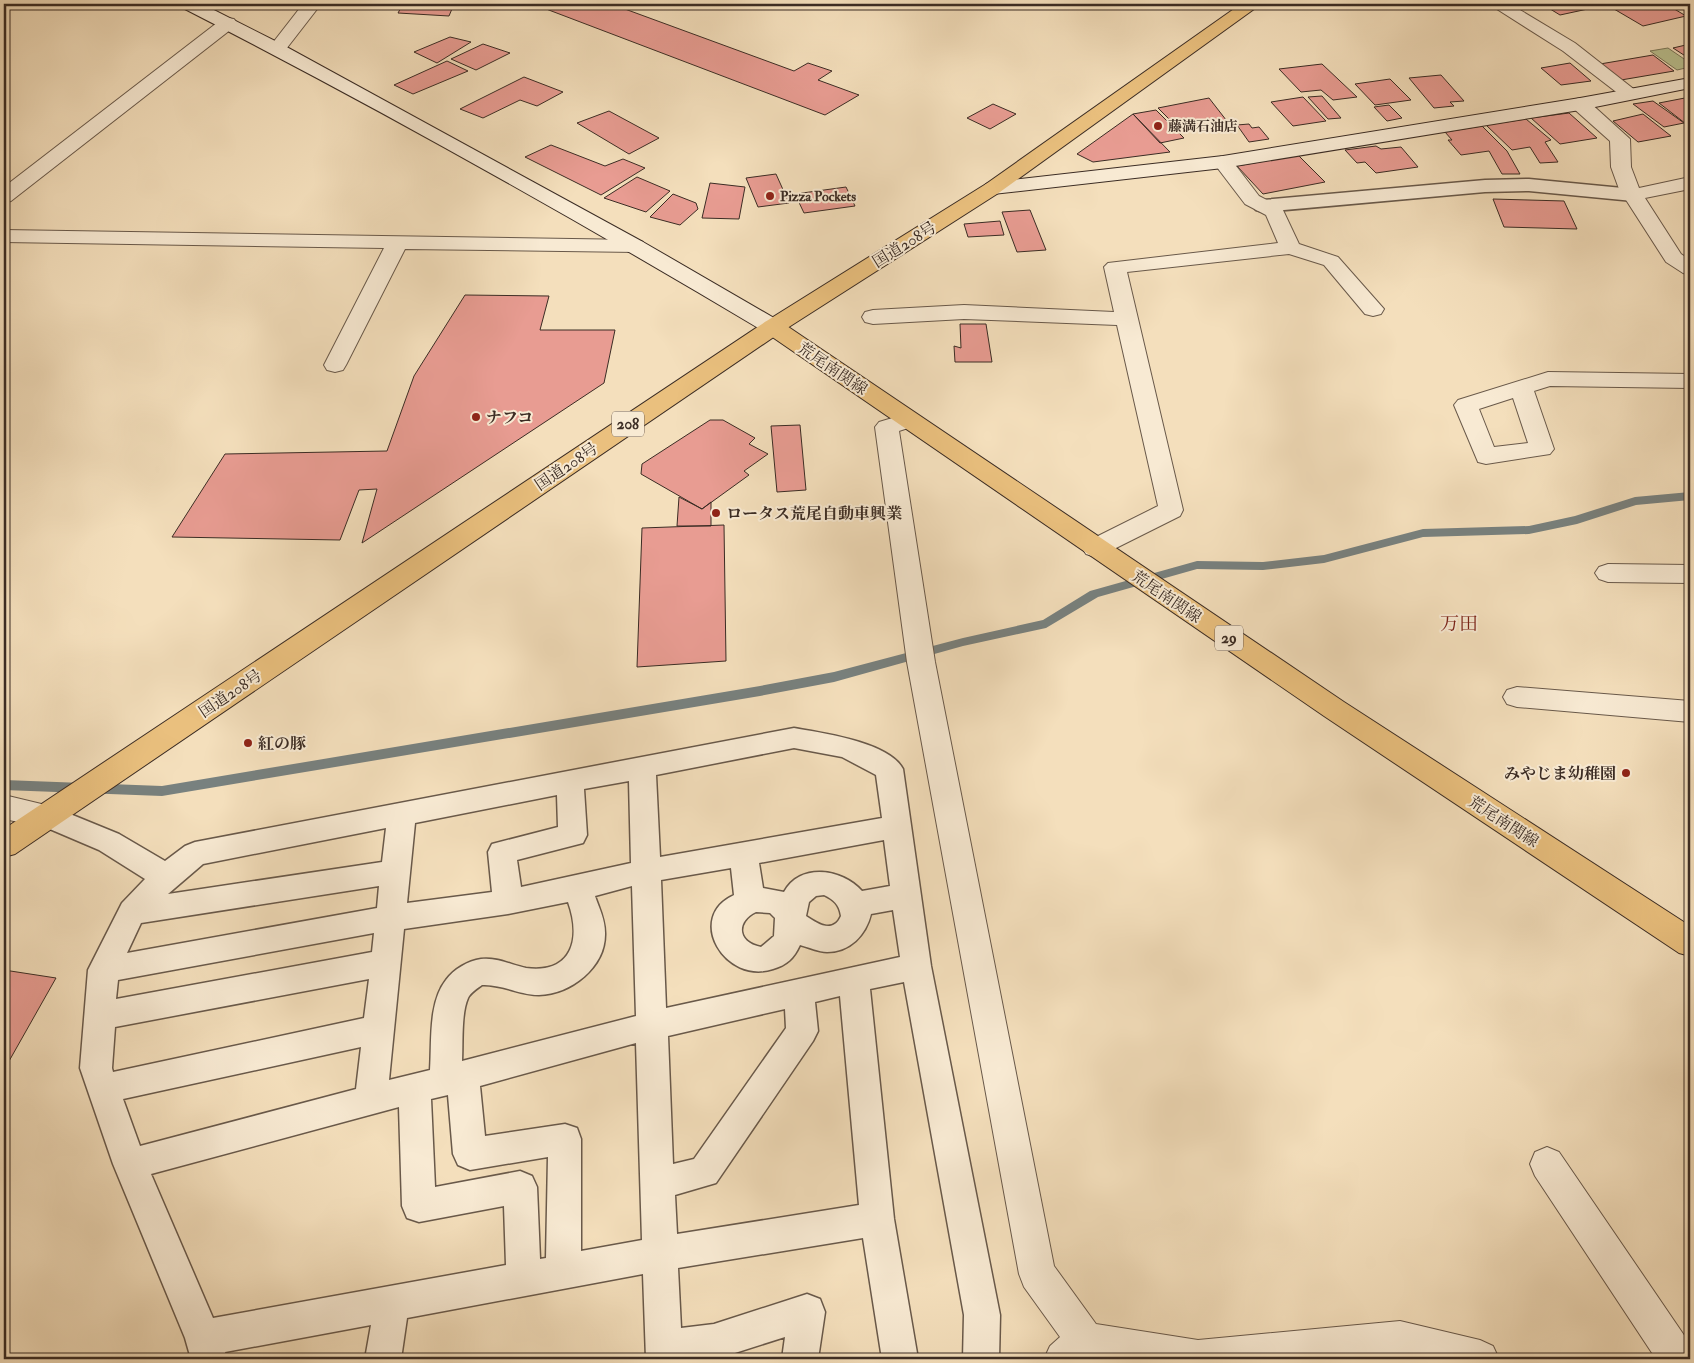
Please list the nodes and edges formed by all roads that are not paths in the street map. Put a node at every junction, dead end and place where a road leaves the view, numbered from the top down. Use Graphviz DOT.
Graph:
graph roads {
  1 [pos="189,4"];
  2 [pos="312,4"];
  3 [pos="1252,4"];
  4 [pos="1499,4"];
  5 [pos="228,23"];
  6 [pos="277,49"];
  7 [pos="1690,83"];
  8 [pos="1630,94"];
  9 [pos="1580,104"];
  10 [pos="1223,162"];
  11 [pos="1690,183"];
  12 [pos="993,188"];
  13 [pos="1633,195"];
  14 [pos="4,197"];
  15 [pos="1263,206"];
  16 [pos="4,236"];
  17 [pos="397,242"];
  18 [pos="636,246"];
  19 [pos="1290,248"];
  20 [pos="1690,269"];
  21 [pos="1373,309"];
  22 [pos="873,317"];
  23 [pos="1126,319"];
  24 [pos="773,327"];
  25 [pos="335,365"];
  26 [pos="1690,381"];
  27 [pos="1521,388"];
  28 [pos="909,420"];
  29 [pos="1095,548"];
  30 [pos="1608,573"];
  31 [pos="1690,574"];
  32 [pos="1517,697"];
  33 [pos="1690,712"];
  34 [pos="642,769"];
  35 [pos="570,782"];
  36 [pos="4,807"];
  37 [pos="402,813"];
  38 [pos="48,816"];
  39 [pos="895,826"];
  40 [pos="4,845"];
  41 [pos="743,853"];
  42 [pos="645,871"];
  43 [pos="395,872"];
  44 [pos="166,876"];
  45 [pos="578,888"];
  46 [pos="906,896"];
  47 [pos="750,901"];
  48 [pos="508,902"];
  49 [pos="856,905"];
  50 [pos="132,912"];
  51 [pos="390,918"];
  52 [pos="791,921"];
  53 [pos="1690,943"];
  54 [pos="385,963"];
  55 [pos="916,966"];
  56 [pos="103,970"];
  57 [pos="854,980"];
  58 [pos="799,992"];
  59 [pos="100,1016"];
  60 [pos="653,1025"];
  61 [pos="378,1029"];
  62 [pos="441,1082"];
  63 [pos="104,1089"];
  64 [pos="371,1099"];
  65 [pos="130,1164"];
  66 [pos="1546,1164"];
  67 [pos="657,1184"];
  68 [pos="876,1219"];
  69 [pos="659,1254"];
  70 [pos="563,1272"];
  71 [pos="524,1279"];
  72 [pos="392,1303"];
  73 [pos="206,1349"];
  74 [pos="1075,1350"];
  75 [pos="664,1354"];
  76 [pos="383,1359"];
  77 [pos="800,1359"];
  78 [pos="900,1359"];
  79 [pos="981,1359"];
  80 [pos="1480,1359"];
  81 [pos="1678,1359"];
  1 -- 5 [label="street"];
  2 -- 6 [label="street"];
  3 -- 12 [label="main road, 国道208号 / 208"];
  4 -- 8 [label="street"];
  5 -- 6 [label="street"];
  5 -- 14 [label="street"];
  6 -- 18 [label="street"];
  7 -- 8 [label="street"];
  8 -- 9 [label="street"];
  9 -- 10 [label="street"];
  9 -- 13 [label="street"];
  10 -- 12 [label="street"];
  10 -- 15 [label="street"];
  11 -- 13 [label="street"];
  12 -- 24 [label="main road, 国道208号 / 208"];
  13 -- 15 [label="lane"];
  13 -- 20 [label="street"];
  15 -- 19 [label="street"];
  16 -- 17 [label="street"];
  17 -- 18 [label="street"];
  17 -- 25 [label="street"];
  18 -- 24 [label="street"];
  19 -- 21 [label="street"];
  19 -- 23 [label="street"];
  22 -- 23 [label="street"];
  23 -- 29 [label="street"];
  24 -- 28 [label="main road, 荒尾南関線 / 29"];
  24 -- 38 [label="main road, 国道208号 / 208"];
  26 -- 27 [label="street"];
  28 -- 29 [label="main road, 荒尾南関線 / 29"];
  28 -- 74 [label="street"];
  29 -- 53 [label="main road, 荒尾南関線 / 29"];
  30 -- 31 [label="street"];
  32 -- 33 [label="street"];
  34 -- 35 [label="lane"];
  34 -- 39 [label="lane"];
  34 -- 42 [label="lane"];
  35 -- 37 [label="lane"];
  35 -- 48 [label="lane"];
  36 -- 38 [label="street"];
  37 -- 43 [label="lane"];
  37 -- 44 [label="lane"];
  38 -- 40 [label="main road, 国道208号 / 208"];
  38 -- 44 [label="lane"];
  39 -- 41 [label="lane"];
  39 -- 46 [label="lane"];
  41 -- 42 [label="lane"];
  41 -- 47 [label="lane"];
  42 -- 45 [label="lane"];
  42 -- 60 [label="lane"];
  43 -- 50 [label="lane"];
  43 -- 51 [label="lane"];
  44 -- 50 [label="lane"];
  45 -- 48 [label="lane"];
  45 -- 62 [label="lane"];
  46 -- 49 [label="lane"];
  46 -- 55 [label="lane"];
  47 -- 52 [label="lane"];
  47 -- 52 [label="lane"];
  48 -- 51 [label="lane"];
  49 -- 52 [label="lane"];
  49 -- 52 [label="lane"];
  50 -- 56 [label="lane"];
  51 -- 54 [label="lane"];
  51 -- 56 [label="lane"];
  54 -- 59 [label="lane"];
  54 -- 61 [label="lane"];
  55 -- 57 [label="lane"];
  55 -- 79 [label="lane"];
  56 -- 59 [label="lane"];
  57 -- 58 [label="lane"];
  57 -- 68 [label="lane"];
  58 -- 60 [label="lane"];
  58 -- 67 [label="lane"];
  59 -- 63 [label="lane"];
  60 -- 62 [label="lane"];
  60 -- 67 [label="lane"];
  61 -- 63 [label="lane"];
  61 -- 64 [label="lane"];
  62 -- 64 [label="lane"];
  62 -- 70 [label="lane"];
  62 -- 71 [label="lane"];
  63 -- 65 [label="lane"];
  64 -- 65 [label="lane"];
  65 -- 73 [label="lane"];
  66 -- 81 [label="street"];
  67 -- 69 [label="lane"];
  68 -- 69 [label="lane"];
  68 -- 78 [label="lane"];
  69 -- 70 [label="lane"];
  69 -- 75 [label="lane"];
  70 -- 71 [label="lane"];
  71 -- 72 [label="lane"];
  72 -- 73 [label="lane"];
  72 -- 76 [label="lane"];
  74 -- 80 [label="street"];
  75 -- 77 [label="lane"];
}
